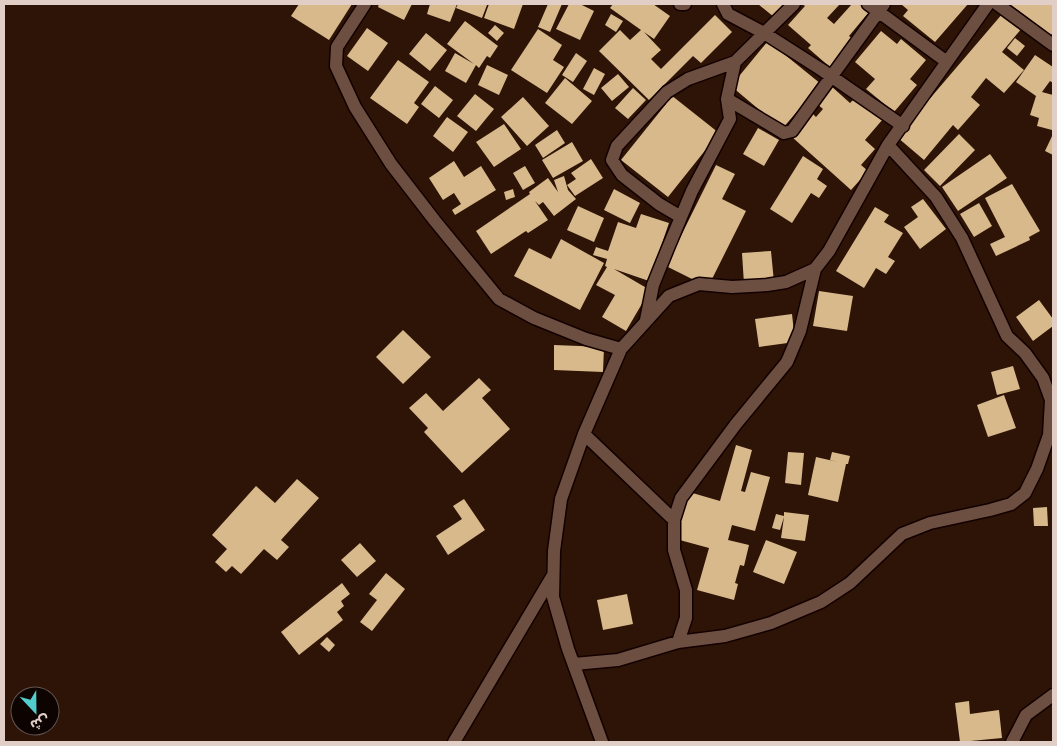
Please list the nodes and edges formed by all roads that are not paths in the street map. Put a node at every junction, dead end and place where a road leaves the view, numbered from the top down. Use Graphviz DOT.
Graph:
graph roads {
  1 [pos="365,4"];
  2 [pos="680,4"];
  3 [pos="685,4"];
  4 [pos="723,4"];
  5 [pos="794,4"];
  6 [pos="868,4"];
  7 [pos="988,4"];
  8 [pos="997,4"];
  9 [pos="882,8"];
  10 [pos="764,33"];
  11 [pos="1053,46"];
  12 [pos="735,62"];
  13 [pos="947,62"];
  14 [pos="832,77"];
  15 [pos="727,99"];
  16 [pos="903,126"];
  17 [pos="888,145"];
  18 [pos="681,217"];
  19 [pos="815,269"];
  20 [pos="646,321"];
  21 [pos="621,349"];
  22 [pos="584,434"];
  23 [pos="674,520"];
  24 [pos="554,573"];
  25 [pos="678,642"];
  26 [pos="574,664"];
  27 [pos="1053,694"];
  28 [pos="454,742"];
  29 [pos="602,742"];
  30 [pos="1012,742"];
  1 -- 21 [label="street"];
  2 -- 3 [label="street"];
  4 -- 10 [label="street"];
  5 -- 10 [label="street"];
  6 -- 9 [label="street"];
  7 -- 13 [label="street"];
  8 -- 11 [label="street"];
  9 -- 13 [label="street"];
  9 -- 14 [label="street"];
  10 -- 12 [label="street"];
  10 -- 14 [label="street"];
  12 -- 15 [label="street"];
  12 -- 18 [label="street"];
  13 -- 16 [label="street"];
  14 -- 15 [label="street"];
  14 -- 16 [label="street"];
  15 -- 18 [label="street"];
  16 -- 17 [label="street"];
  17 -- 19 [label="street"];
  17 -- 25 [label="street"];
  18 -- 20 [label="street"];
  19 -- 20 [label="street"];
  19 -- 23 [label="street"];
  20 -- 21 [label="street"];
  21 -- 22 [label="street"];
  22 -- 23 [label="street"];
  22 -- 24 [label="street"];
  23 -- 25 [label="street"];
  24 -- 26 [label="street"];
  24 -- 28 [label="street"];
  25 -- 26 [label="street"];
  26 -- 29 [label="street"];
  27 -- 30 [label="street"];
}
